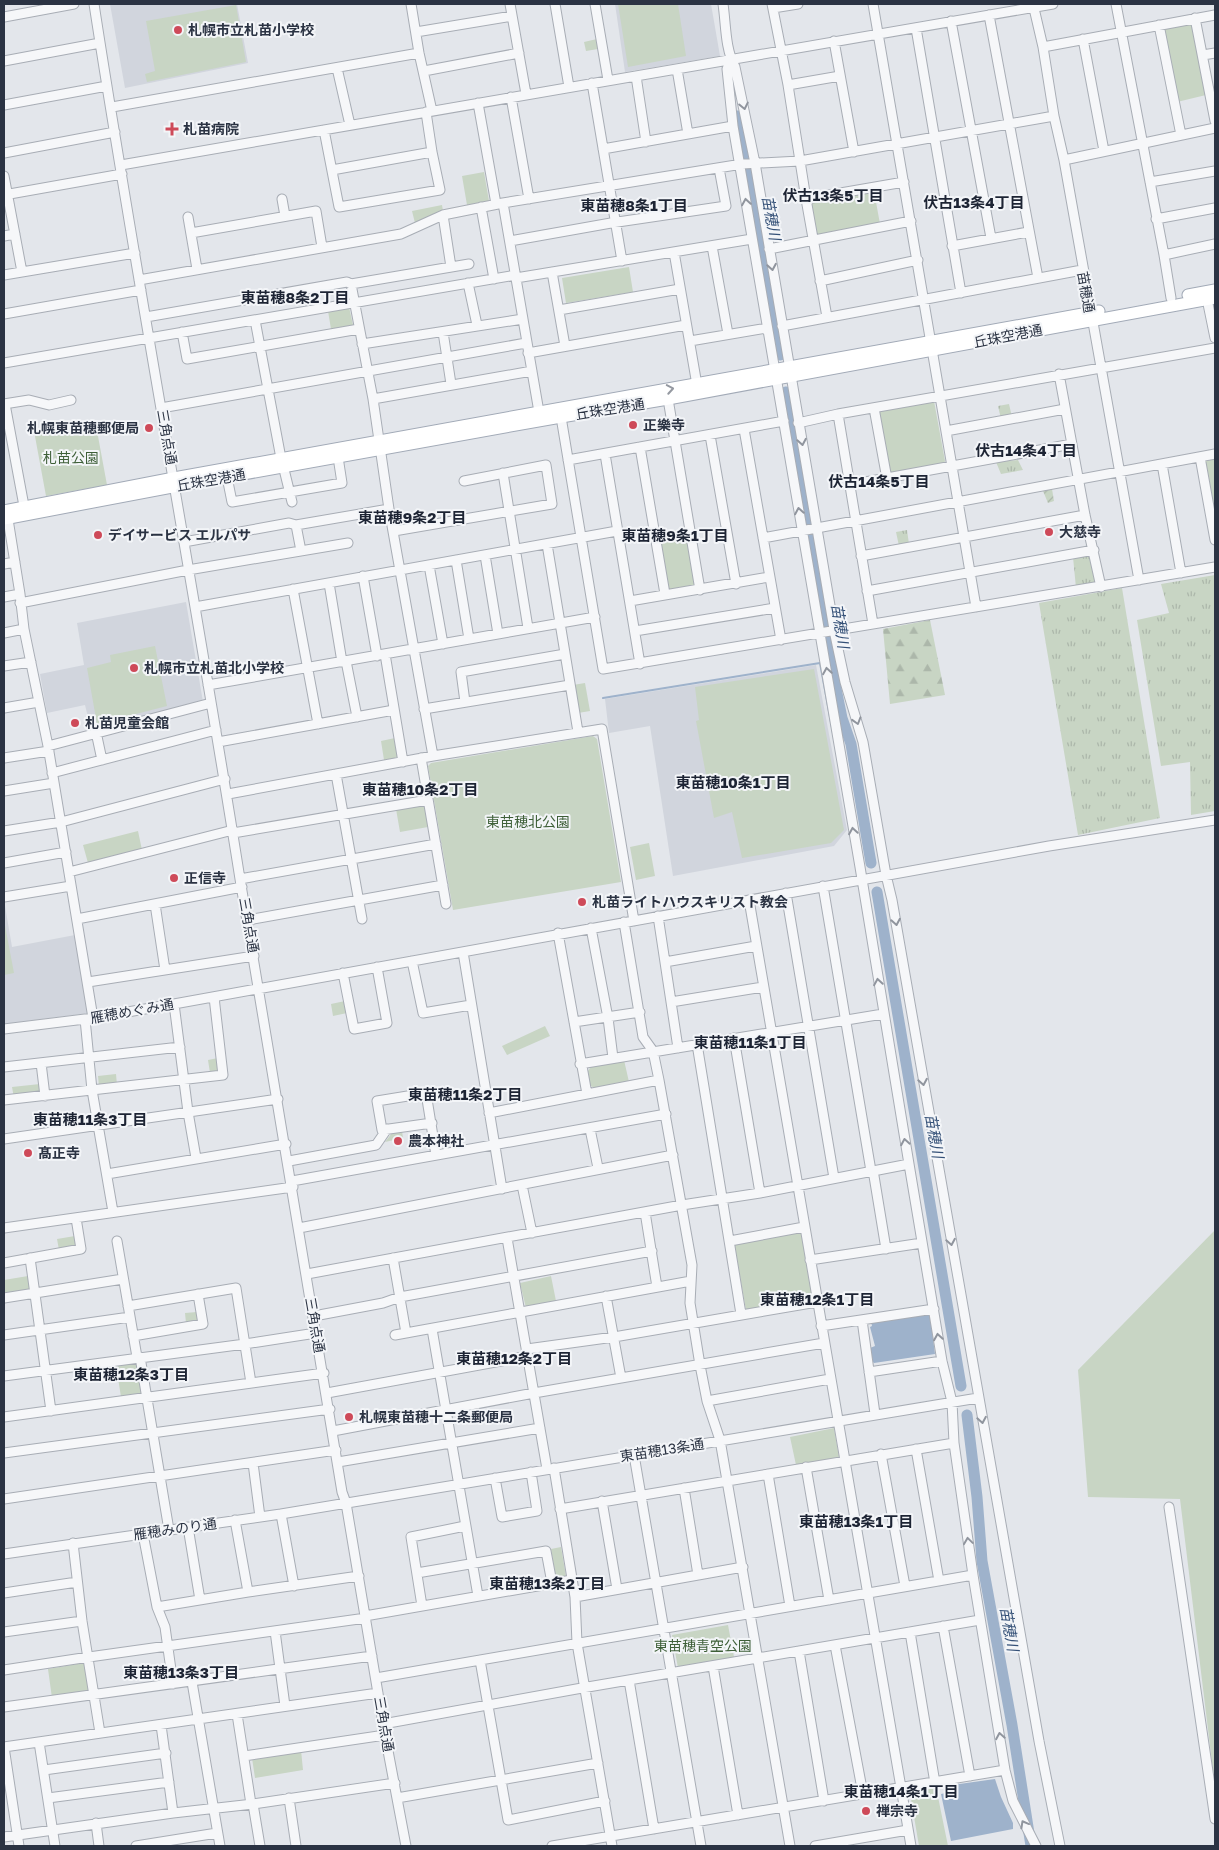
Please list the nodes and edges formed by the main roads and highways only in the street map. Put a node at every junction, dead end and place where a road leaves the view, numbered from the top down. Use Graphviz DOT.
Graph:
graph roads {
  1 [pos="1215,290"];
  2 [pos="1211,298"];
  3 [pos="1091,316"];
  4 [pos="775,375"];
  5 [pos="561,412"];
  6 [pos="380,445"];
  7 [pos="283,463"];
  8 [pos="175,482"];
  9 [pos="5,515"];
  1 -- 3 [label="main road, 丘珠空港通"];
  2 -- 3 [label="main road, 丘珠空港通"];
  3 -- 4 [label="main road, 丘珠空港通"];
  5 -- 4 [label="main road, 丘珠空港通, one-way"];
  4 -- 5 [label="main road, 丘珠空港通"];
  5 -- 6 [label="main road, 丘珠空港通"];
  5 -- 6 [label="main road, 丘珠空港通"];
  6 -- 7 [label="main road, 丘珠空港通"];
  6 -- 7 [label="main road, 丘珠空港通"];
  7 -- 8 [label="main road, 丘珠空港通"];
  7 -- 8 [label="main road, 丘珠空港通"];
  8 -- 9 [label="main road, 丘珠空港通"];
  8 -- 9 [label="main road, 丘珠空港通"];
}
